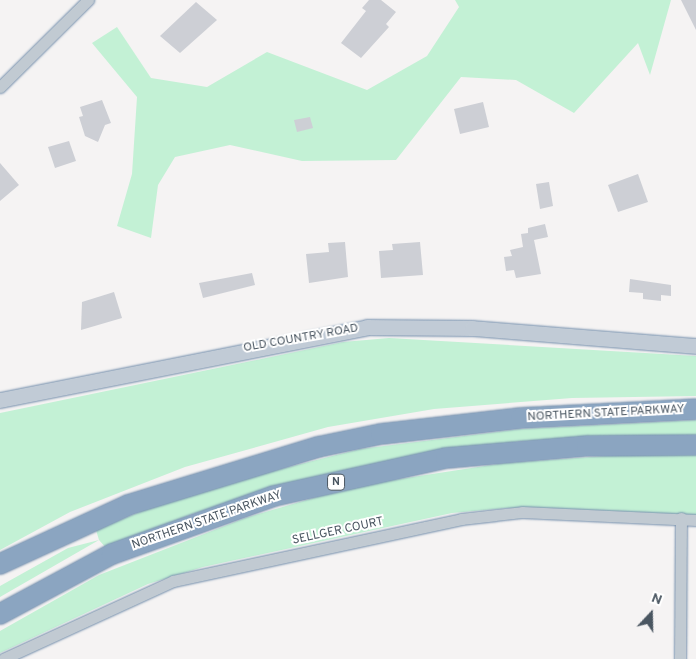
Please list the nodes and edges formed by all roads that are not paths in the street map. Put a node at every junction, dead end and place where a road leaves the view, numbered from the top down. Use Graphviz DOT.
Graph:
graph roads {
  1 [pos="88,0"];
  2 [pos="0,87"];
  3 [pos="696,346"];
  4 [pos="0,400"];
  5 [pos="696,409"];
  6 [pos="696,445"];
  7 [pos="681,518"];
  8 [pos="696,520"];
  9 [pos="0,564"];
  10 [pos="0,614"];
  11 [pos="3,659"];
  12 [pos="680,659"];
  1 -- 2 [label="street"];
  3 -- 4 [label="main road, OLD COUNTRY ROAD"];
  5 -- 9 [label="highway, NORTHERN STATE PARKWAY"];
  6 -- 10 [label="highway, NORTHERN STATE PARKWAY / N"];
  7 -- 8 [label="street, SELLGER COURT"];
  7 -- 11 [label="street, SELLGER COURT"];
  7 -- 12 [label="street"];
}
